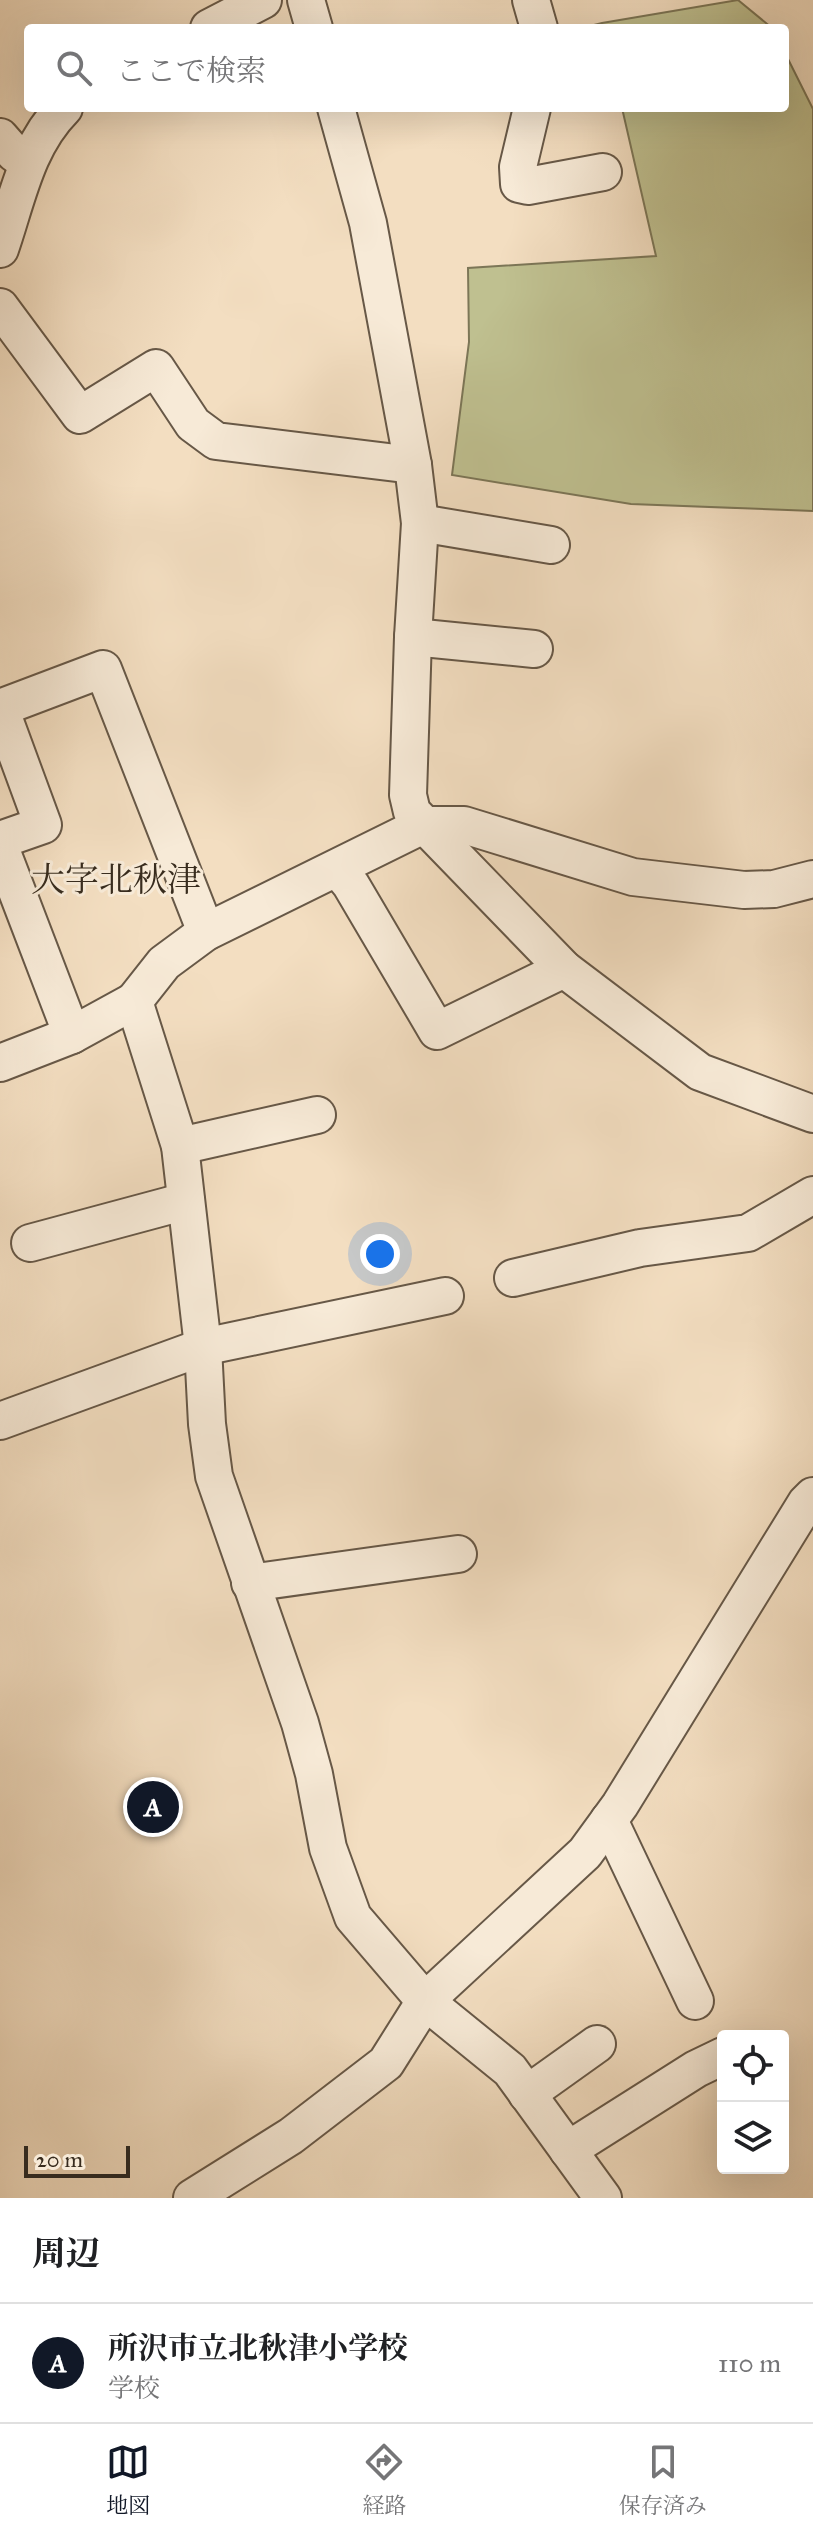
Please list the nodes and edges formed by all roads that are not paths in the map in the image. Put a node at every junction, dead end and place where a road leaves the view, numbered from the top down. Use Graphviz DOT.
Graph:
graph roads {
  1 [pos="263,0"];
  2 [pos="306,0"];
  3 [pos="531,0"];
  4 [pos="217,24"];
  5 [pos="313,24"];
  6 [pos="538,24"];
  7 [pos="60,112"];
  8 [pos="337,112"];
  9 [pos="531,112"];
  10 [pos="0,137"];
  11 [pos="28,163"];
  12 [pos="603,172"];
  13 [pos="0,249"];
  14 [pos="0,307"];
  15 [pos="413,465"];
  16 [pos="420,523"];
  17 [pos="551,545"];
  18 [pos="413,637"];
  19 [pos="534,649"];
  20 [pos="423,825"];
  21 [pos="0,840"];
  22 [pos="0,847"];
  23 [pos="338,869"];
  24 [pos="813,879"];
  25 [pos="206,932"];
  26 [pos="564,969"];
  27 [pos="134,1001"];
  28 [pos="72,1035"];
  29 [pos="0,1063"];
  30 [pos="813,1114"];
  31 [pos="317,1115"];
  32 [pos="180,1146"];
  33 [pos="813,1195"];
  34 [pos="186,1201"];
  35 [pos="30,1243"];
  36 [pos="513,1278"];
  37 [pos="445,1296"];
  38 [pos="203,1347"];
  39 [pos="0,1421"];
  40 [pos="811,1506"];
  41 [pos="458,1554"];
  42 [pos="250,1583"];
  43 [pos="609,1820"];
  44 [pos="425,2001"];
  45 [pos="695,2001"];
  46 [pos="597,2044"];
  47 [pos="717,2059"];
  48 [pos="527,2094"];
  49 [pos="568,2150"];
  50 [pos="192,2198"];
  51 [pos="603,2198"];
  1 -- 4 [label="street"];
  2 -- 5 [label="street"];
  3 -- 6 [label="street"];
  7 -- 11 [label="street"];
  8 -- 15 [label="street"];
  9 -- 12 [label="street"];
  10 -- 11 [label="street"];
  11 -- 13 [label="street"];
  14 -- 15 [label="street"];
  15 -- 16 [label="street"];
  16 -- 17 [label="street"];
  16 -- 18 [label="street"];
  18 -- 19 [label="street"];
  18 -- 20 [label="street"];
  20 -- 23 [label="street"];
  20 -- 24 [label="street"];
  20 -- 26 [label="street"];
  21 -- 25 [label="street"];
  22 -- 28 [label="street"];
  23 -- 25 [label="street"];
  23 -- 26 [label="street"];
  25 -- 27 [label="street"];
  26 -- 30 [label="street"];
  27 -- 28 [label="street"];
  27 -- 32 [label="street"];
  28 -- 29 [label="street"];
  31 -- 32 [label="street"];
  32 -- 34 [label="street"];
  33 -- 36 [label="street"];
  34 -- 35 [label="street"];
  34 -- 38 [label="street"];
  37 -- 38 [label="street"];
  38 -- 39 [label="street"];
  38 -- 42 [label="street"];
  40 -- 43 [label="street"];
  41 -- 42 [label="street"];
  42 -- 44 [label="street"];
  43 -- 44 [label="street"];
  43 -- 45 [label="street"];
  44 -- 48 [label="street"];
  44 -- 50 [label="street"];
  46 -- 48 [label="street"];
  47 -- 49 [label="street"];
  48 -- 49 [label="street"];
  49 -- 51 [label="street"];
}
